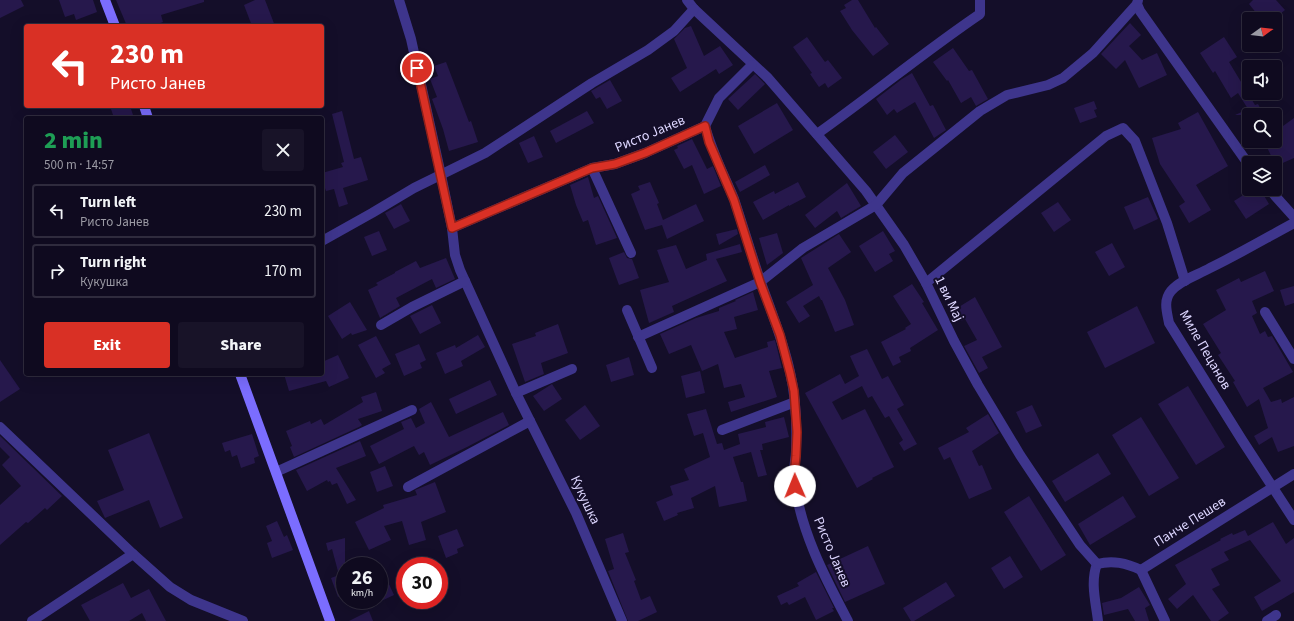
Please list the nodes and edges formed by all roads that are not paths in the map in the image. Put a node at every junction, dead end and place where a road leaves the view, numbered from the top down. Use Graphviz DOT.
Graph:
graph roads {
  1 [pos="105,0"];
  2 [pos="398,0"];
  3 [pos="687,0"];
  4 [pos="980,0"];
  5 [pos="1137,2"];
  6 [pos="694,9"];
  7 [pos="114,24"];
  8 [pos="752,65"];
  9 [pos="705,126"];
  10 [pos="817,134"];
  11 [pos="1243,156"];
  12 [pos="592,168"];
  13 [pos="441,174"];
  14 [pos="1275,196"];
  15 [pos="876,205"];
  16 [pos="1294,217"];
  17 [pos="1294,223"];
  18 [pos="452,228"];
  19 [pos="324,240"];
  20 [pos="631,253"];
  21 [pos="465,281"];
  22 [pos="1185,281"];
  23 [pos="760,282"];
  24 [pos="926,283"];
  25 [pos="627,310"];
  26 [pos="1265,312"];
  27 [pos="381,325"];
  28 [pos="638,337"];
  29 [pos="1294,359"];
  30 [pos="652,368"];
  31 [pos="572,369"];
  32 [pos="241,376"];
  33 [pos="516,393"];
  34 [pos="795,402"];
  35 [pos="412,410"];
  36 [pos="530,421"];
  37 [pos="0,427"];
  38 [pos="722,430"];
  39 [pos="276,472"];
  40 [pos="1294,474"];
  41 [pos="408,487"];
  42 [pos="1273,487"];
  43 [pos="1294,520"];
  44 [pos="133,554"];
  45 [pos="1097,564"];
  46 [pos="1141,570"];
  47 [pos="1276,615"];
  48 [pos="32,621"];
  49 [pos="243,621"];
  50 [pos="330,621"];
  51 [pos="622,621"];
  52 [pos="848,621"];
  53 [pos="1098,621"];
  54 [pos="1164,621"];
  55 [pos="1267,621"];
  1 -- 7 [label="main road"];
  2 -- 13 [label="street, Кукушка"];
  3 -- 6 [label="street, 1 ви Мај"];
  4 -- 10 [label="street"];
  5 -- 11 [label="street"];
  5 -- 15 [label="street"];
  6 -- 8 [label="street, 1 ви Мај"];
  6 -- 13 [label="street"];
  8 -- 9 [label="street"];
  8 -- 10 [label="street, 1 ви Мај"];
  9 -- 12 [label="street, Ристо Јанев"];
  9 -- 23 [label="street, Ристо Јанев"];
  10 -- 15 [label="street, 1 ви Мај"];
  12 -- 18 [label="street, Ристо Јанев"];
  12 -- 20 [label="street"];
  13 -- 18 [label="street, Кукушка"];
  13 -- 19 [label="street"];
  14 -- 16 [label="street"];
  15 -- 23 [label="street"];
  15 -- 24 [label="street, 1 ви Мај"];
  17 -- 22 [label="street, Миле Пецанов"];
  18 -- 21 [label="street, Кукушка"];
  21 -- 27 [label="street"];
  21 -- 33 [label="street, Кукушка"];
  22 -- 24 [label="street"];
  22 -- 42 [label="street, Миле Пецанов"];
  23 -- 28 [label="street"];
  23 -- 34 [label="street, Ристо Јанев"];
  24 -- 45 [label="street, 1 ви Мај"];
  25 -- 28 [label="street"];
  26 -- 29 [label="street"];
  28 -- 30 [label="street"];
  31 -- 33 [label="street"];
  32 -- 39 [label="main road"];
  33 -- 36 [label="street, Кукушка"];
  34 -- 38 [label="street"];
  34 -- 52 [label="street, Ристо Јанев"];
  35 -- 39 [label="street"];
  36 -- 41 [label="street"];
  36 -- 51 [label="street, Кукушка"];
  37 -- 44 [label="street"];
  39 -- 50 [label="main road"];
  40 -- 42 [label="street, Панче Пешев"];
  42 -- 43 [label="street, Миле Пецанов"];
  42 -- 46 [label="street, Панче Пешев"];
  44 -- 48 [label="street"];
  44 -- 49 [label="street"];
  45 -- 46 [label="street"];
  45 -- 53 [label="street"];
  46 -- 54 [label="street"];
  47 -- 55 [label="street"];
}
